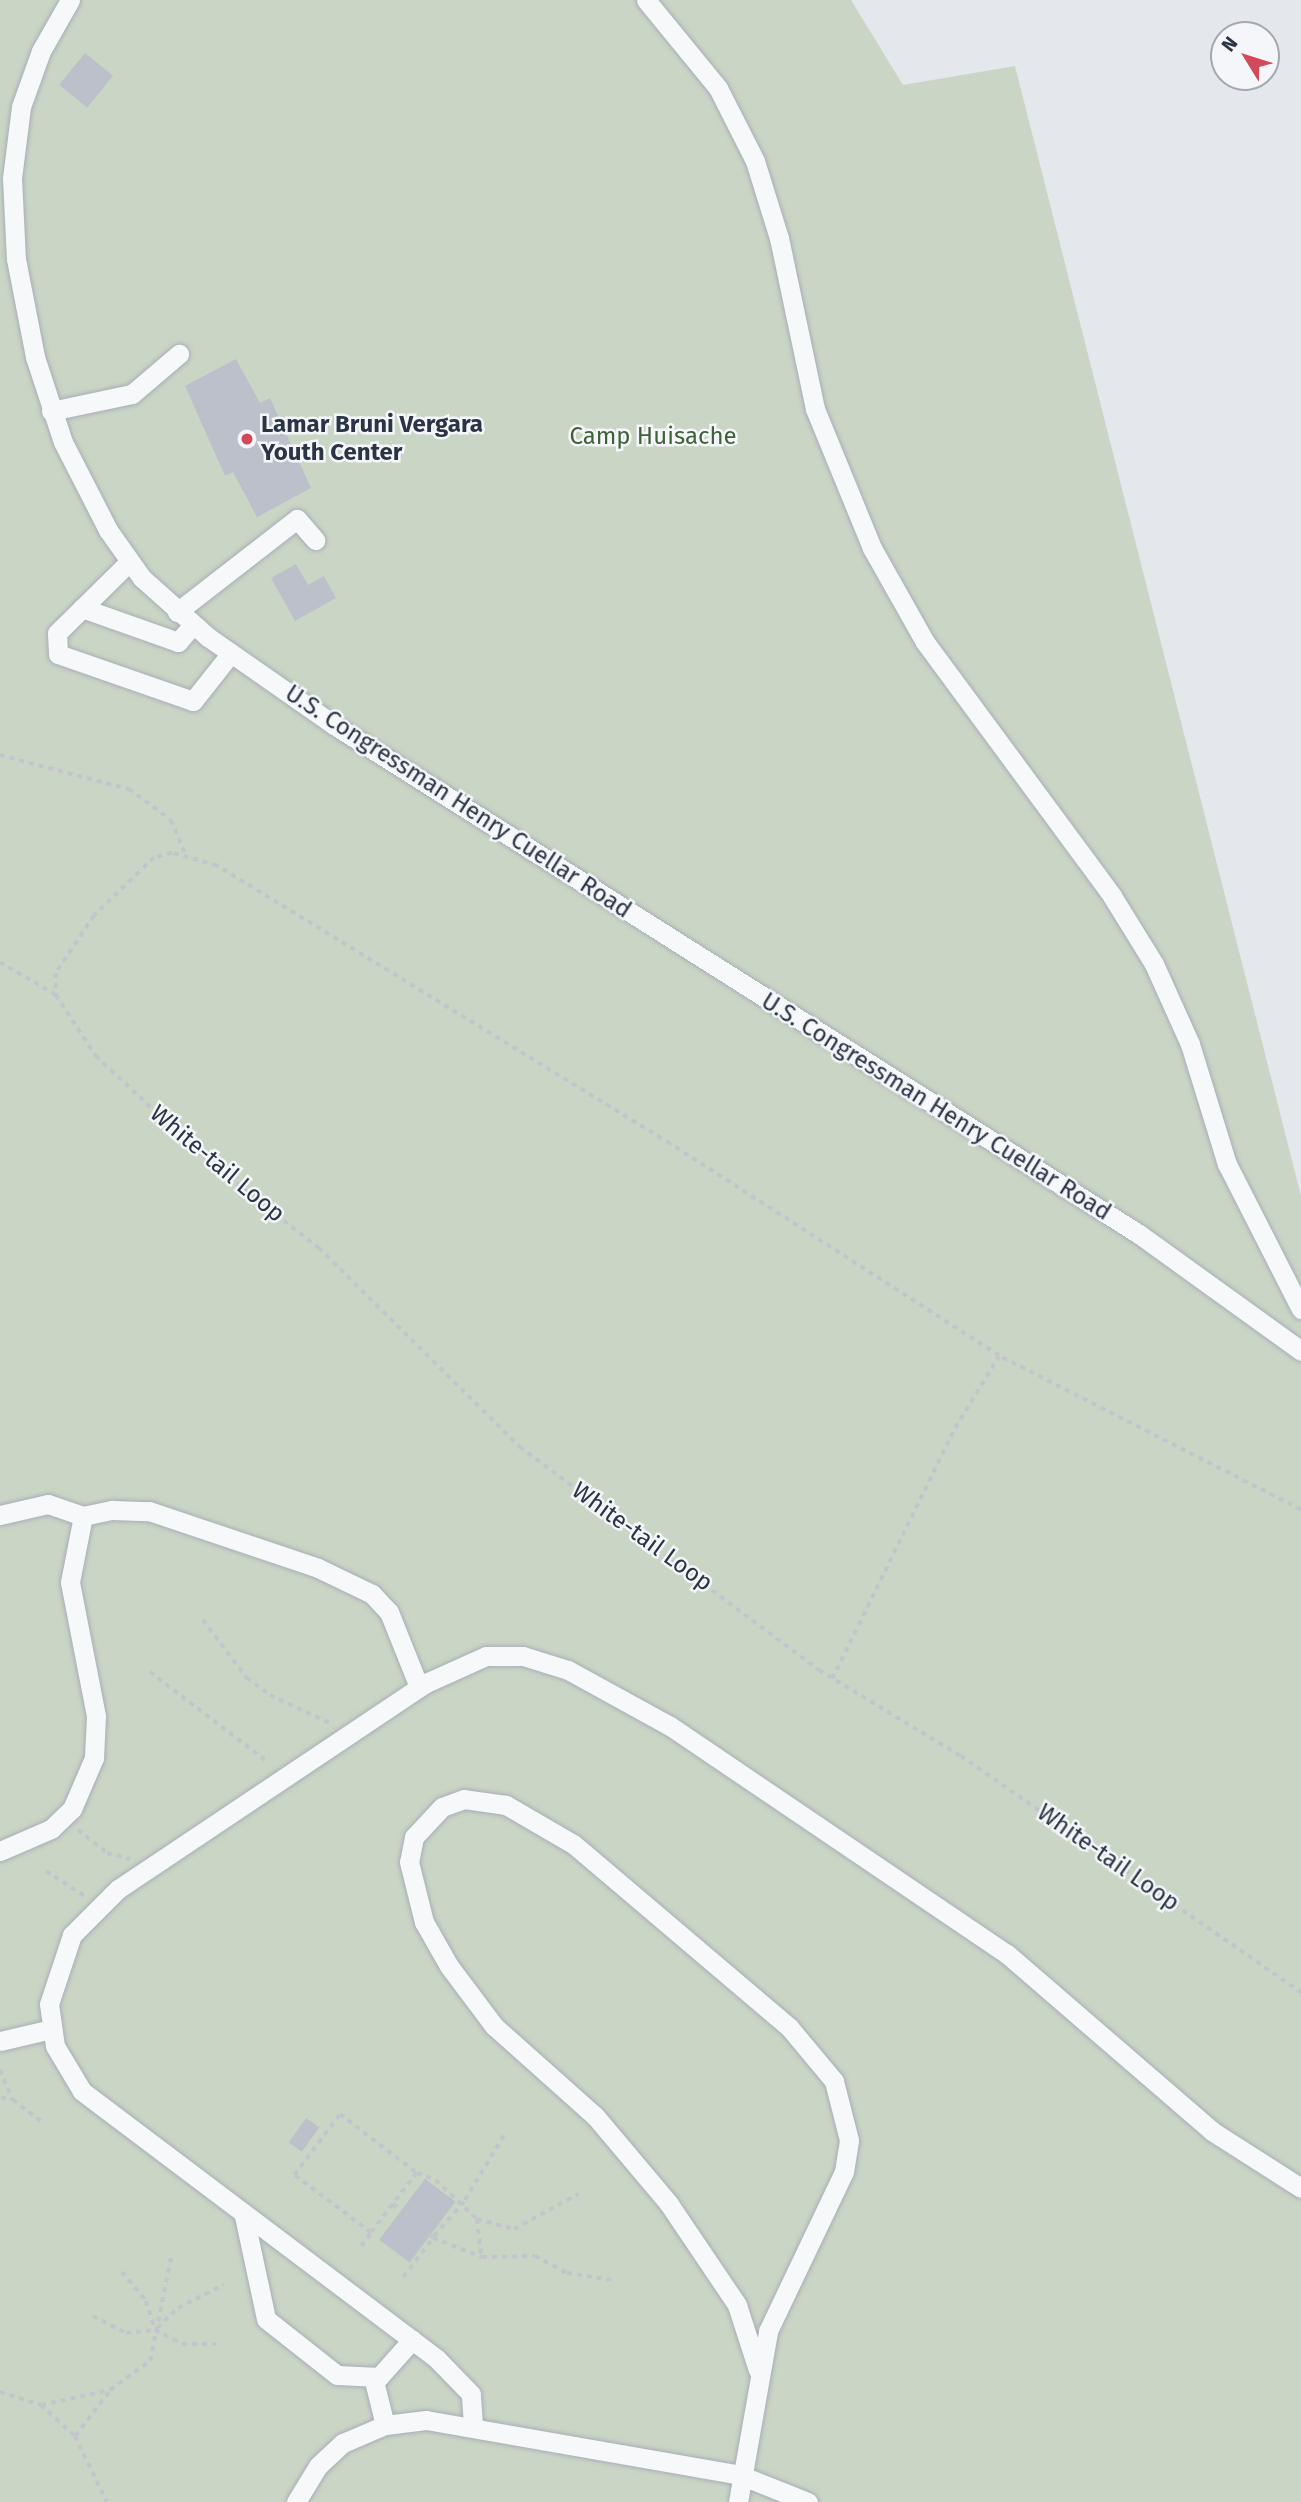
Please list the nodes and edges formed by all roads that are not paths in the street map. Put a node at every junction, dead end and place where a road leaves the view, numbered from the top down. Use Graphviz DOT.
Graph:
graph roads {
  1 [pos="70,0"];
  2 [pos="646,0"];
  3 [pos="179,354"];
  4 [pos="51,411"];
  5 [pos="315,540"];
  6 [pos="129,562"];
  7 [pos="82,608"];
  8 [pos="177,612"];
  9 [pos="193,625"];
  10 [pos="232,653"];
  11 [pos="1301,1309"];
  12 [pos="1301,1351"];
  13 [pos="0,1516"];
  14 [pos="83,1516"];
  15 [pos="419,1687"];
  16 [pos="0,1851"];
  17 [pos="51,2029"];
  18 [pos="0,2041"];
  19 [pos="1301,2188"];
  20 [pos="244,2216"];
  21 [pos="412,2340"];
  22 [pos="758,2370"];
  23 [pos="373,2377"];
  24 [pos="385,2425"];
  25 [pos="472,2425"];
  26 [pos="740,2475"];
  27 [pos="296,2502"];
  28 [pos="738,2502"];
  29 [pos="808,2502"];
  1 -- 4 [label="street, U.S. Congressman Henry Cuellar Road"];
  2 -- 11 [label="street"];
  3 -- 4 [label="street"];
  4 -- 6 [label="street, U.S. Congressman Henry Cuellar Road"];
  5 -- 8 [label="street"];
  6 -- 7 [label="street"];
  6 -- 8 [label="street, U.S. Congressman Henry Cuellar Road"];
  7 -- 9 [label="street"];
  7 -- 10 [label="street"];
  8 -- 9 [label="street, U.S. Congressman Henry Cuellar Road"];
  9 -- 10 [label="street, U.S. Congressman Henry Cuellar Road"];
  10 -- 12 [label="street, U.S. Congressman Henry Cuellar Road"];
  13 -- 14 [label="street"];
  14 -- 15 [label="street"];
  14 -- 16 [label="street"];
  15 -- 17 [label="street"];
  15 -- 19 [label="street"];
  17 -- 18 [label="street"];
  17 -- 20 [label="street"];
  20 -- 21 [label="street"];
  20 -- 23 [label="street"];
  21 -- 23 [label="street"];
  21 -- 25 [label="street"];
  22 -- 22 [label="street"];
  22 -- 26 [label="street"];
  23 -- 24 [label="street"];
  24 -- 25 [label="street"];
  24 -- 27 [label="street"];
  25 -- 26 [label="street"];
  26 -- 28 [label="street"];
  26 -- 29 [label="street"];
}
